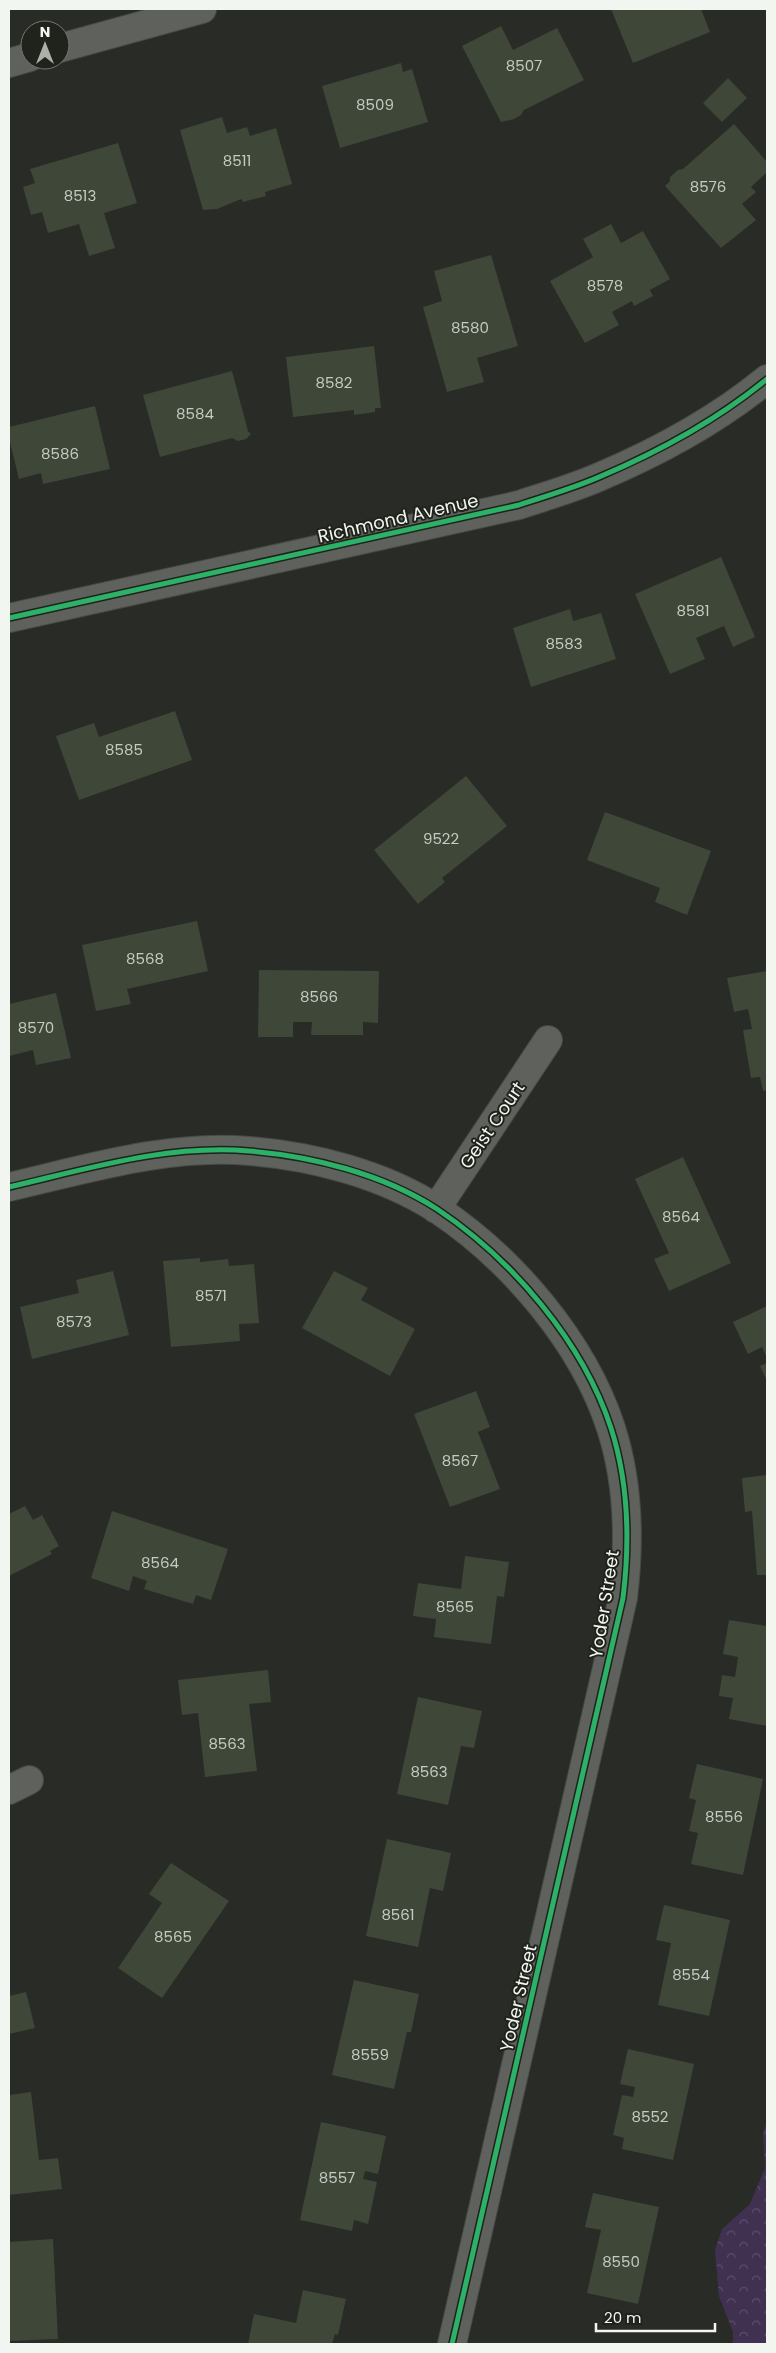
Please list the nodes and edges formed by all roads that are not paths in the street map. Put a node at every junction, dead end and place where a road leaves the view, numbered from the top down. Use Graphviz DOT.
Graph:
graph roads {
  1 [pos="202,9"];
  2 [pos="70,45"];
  3 [pos="767,379"];
  4 [pos="9,618"];
  5 [pos="548,1040"];
  6 [pos="9,1187"];
  7 [pos="436,1209"];
  8 [pos="452,2344"];
  1 -- 2 [label="street"];
  3 -- 4 [label="street, Richmond Avenue"];
  5 -- 7 [label="street, Geist Court"];
  6 -- 7 [label="street, Yoder Street"];
  7 -- 8 [label="street, Yoder Street"];
}
